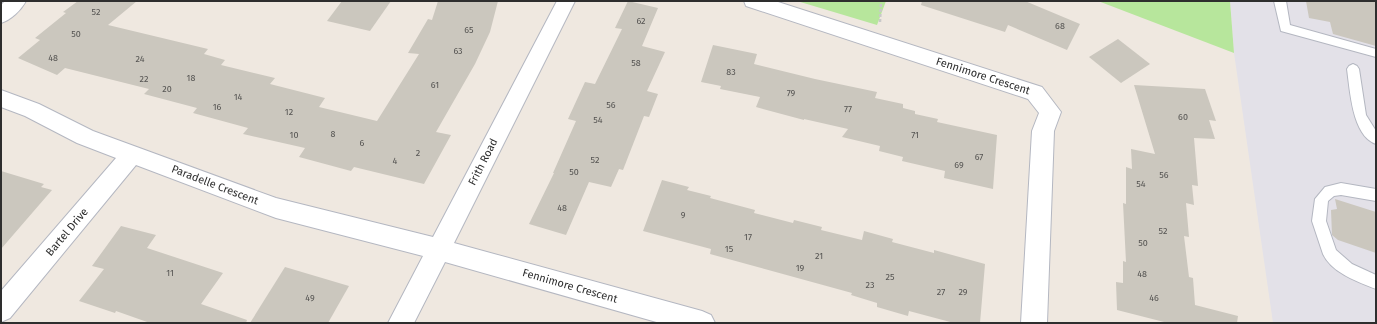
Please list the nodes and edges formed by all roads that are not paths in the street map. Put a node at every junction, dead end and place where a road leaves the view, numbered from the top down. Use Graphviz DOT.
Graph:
graph roads {
  1 [pos="17,1"];
  2 [pos="566,1"];
  3 [pos="753,1"];
  4 [pos="1280,1"];
  5 [pos="1,16"];
  6 [pos="1376,53"];
  7 [pos="1353,69"];
  8 [pos="1,98"];
  9 [pos="1376,138"];
  10 [pos="132,154"];
  11 [pos="1376,194"];
  12 [pos="438,249"];
  13 [pos="1376,282"];
  14 [pos="1,310"];
  15 [pos="400,323"];
  16 [pos="702,323"];
  17 [pos="1034,323"];
  1 -- 5 [label="street"];
  2 -- 12 [label="street, Frith Road"];
  3 -- 17 [label="street, Fennimore Crescent"];
  4 -- 6 [label="lane"];
  7 -- 9 [label="lane"];
  8 -- 10 [label="street, Paradelle Crescent"];
  10 -- 12 [label="street, Paradelle Crescent"];
  10 -- 14 [label="street, Bartel Drive"];
  11 -- 13 [label="lane"];
  12 -- 15 [label="street, Frith Road"];
  12 -- 16 [label="street, Fennimore Crescent"];
}
